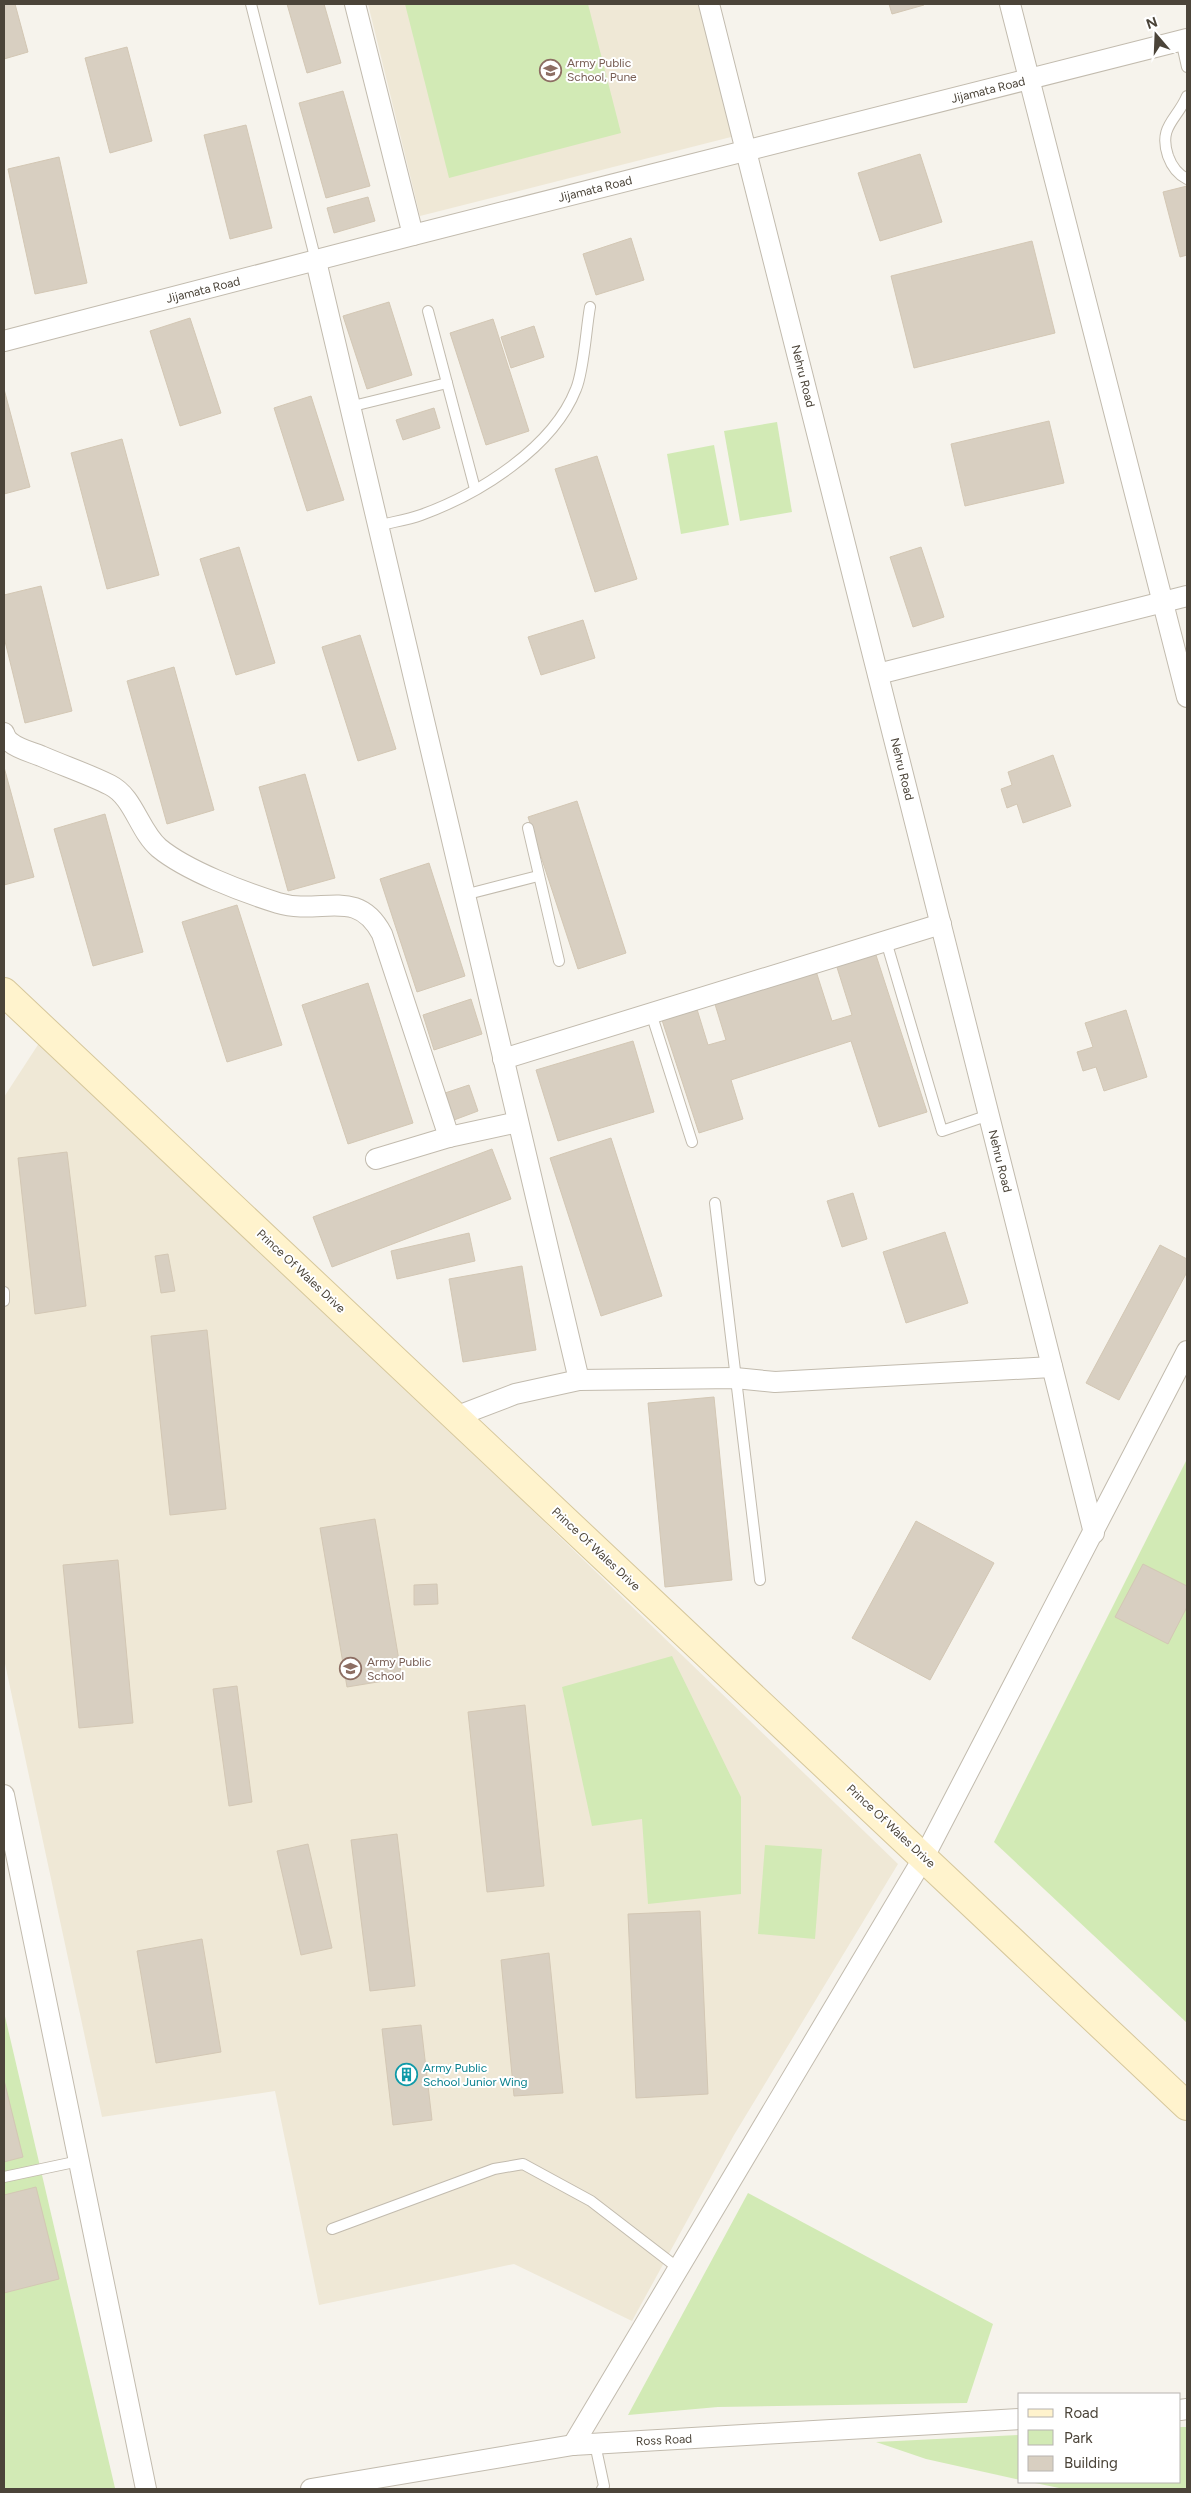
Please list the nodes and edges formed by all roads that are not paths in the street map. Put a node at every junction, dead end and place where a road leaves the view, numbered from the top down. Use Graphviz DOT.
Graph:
graph roads {
  1 [pos="251,4"];
  2 [pos="355,4"];
  3 [pos="709,4"];
  4 [pos="1010,4"];
  5 [pos="1184,39"];
  6 [pos="1187,67"];
  7 [pos="1029,79"];
  8 [pos="1187,96"];
  9 [pos="746,151"];
  10 [pos="1187,178"];
  11 [pos="414,235"];
  12 [pos="316,261"];
  13 [pos="590,307"];
  14 [pos="428,311"];
  15 [pos="4,342"];
  16 [pos="447,383"];
  17 [pos="349,407"];
  18 [pos="475,489"];
  19 [pos="377,526"];
  20 [pos="1187,596"];
  21 [pos="1162,602"];
  22 [pos="878,674"];
  23 [pos="1187,697"];
  24 [pos="4,733"];
  25 [pos="528,828"];
  26 [pos="538,876"];
  27 [pos="464,895"];
  28 [pos="940,924"];
  29 [pos="886,940"];
  30 [pos="559,961"];
  31 [pos="4,992"];
  32 [pos="651,1013"];
  33 [pos="503,1059"];
  34 [pos="989,1116"];
  35 [pos="518,1122"];
  36 [pos="449,1137"];
  37 [pos="692,1142"];
  38 [pos="376,1159"];
  39 [pos="715,1204"];
  40 [pos="4,1292"];
  41 [pos="4,1302"];
  42 [pos="1187,1351"];
  43 [pos="1052,1367"];
  44 [pos="735,1378"];
  45 [pos="579,1380"];
  46 [pos="455,1417"];
  47 [pos="1094,1533"];
  48 [pos="760,1580"];
  49 [pos="4,1795"];
  50 [pos="924,1857"];
  51 [pos="1187,2106"];
  52 [pos="79,2161"];
  53 [pos="4,2177"];
  54 [pos="332,2229"];
  55 [pos="678,2268"];
  56 [pos="1018,2419"];
  57 [pos="594,2444"];
  58 [pos="573,2445"];
  59 [pos="395,2476"];
  60 [pos="146,2489"];
  61 [pos="311,2489"];
  62 [pos="373,2489"];
  63 [pos="602,2489"];
  1 -- 12 [label="lane"];
  2 -- 11 [label="street"];
  3 -- 9 [label="street, Nehru Road"];
  4 -- 7 [label="street"];
  5 -- 6 [label="lane"];
  5 -- 7 [label="street, Jijamata Road"];
  7 -- 9 [label="street, Jijamata Road"];
  7 -- 21 [label="street"];
  8 -- 10 [label="lane"];
  9 -- 11 [label="street, Jijamata Road"];
  9 -- 22 [label="street, Nehru Road"];
  11 -- 12 [label="street, Jijamata Road"];
  12 -- 15 [label="street, Jijamata Road"];
  12 -- 17 [label="street"];
  13 -- 18 [label="lane"];
  14 -- 16 [label="lane"];
  16 -- 17 [label="lane"];
  16 -- 18 [label="lane"];
  17 -- 19 [label="street"];
  18 -- 19 [label="lane"];
  19 -- 27 [label="street"];
  20 -- 21 [label="street"];
  21 -- 22 [label="street"];
  21 -- 23 [label="street"];
  22 -- 28 [label="street, Nehru Road"];
  24 -- 36 [label="street"];
  25 -- 26 [label="lane"];
  26 -- 27 [label="lane"];
  26 -- 30 [label="lane"];
  27 -- 33 [label="street"];
  28 -- 29 [label="street"];
  28 -- 34 [label="street, Nehru Road"];
  29 -- 32 [label="street"];
  29 -- 34 [label="lane"];
  31 -- 46 [label="main road, Prince Of Wales Drive"];
  32 -- 33 [label="street"];
  32 -- 37 [label="lane"];
  33 -- 35 [label="street"];
  34 -- 43 [label="street, Nehru Road"];
  35 -- 36 [label="street"];
  35 -- 45 [label="street"];
  36 -- 38 [label="street"];
  39 -- 44 [label="lane"];
  40 -- 41 [label="lane"];
  42 -- 47 [label="street"];
  43 -- 44 [label="street"];
  43 -- 47 [label="street, Nehru Road"];
  44 -- 45 [label="street"];
  44 -- 48 [label="lane"];
  45 -- 46 [label="street"];
  46 -- 50 [label="main road, Prince Of Wales Drive"];
  47 -- 50 [label="street"];
  49 -- 52 [label="street"];
  50 -- 51 [label="main road, Prince Of Wales Drive"];
  50 -- 55 [label="street"];
  52 -- 53 [label="lane"];
  52 -- 60 [label="street"];
  54 -- 55 [label="lane"];
  55 -- 58 [label="street"];
  56 -- 57 [label="street, Ross Road"];
  57 -- 58 [label="street, Ross Road"];
  57 -- 63 [label="lane"];
  58 -- 59 [label="street, Ross Road"];
  59 -- 61 [label="street, Ross Road"];
  59 -- 62 [label="street"];
}
